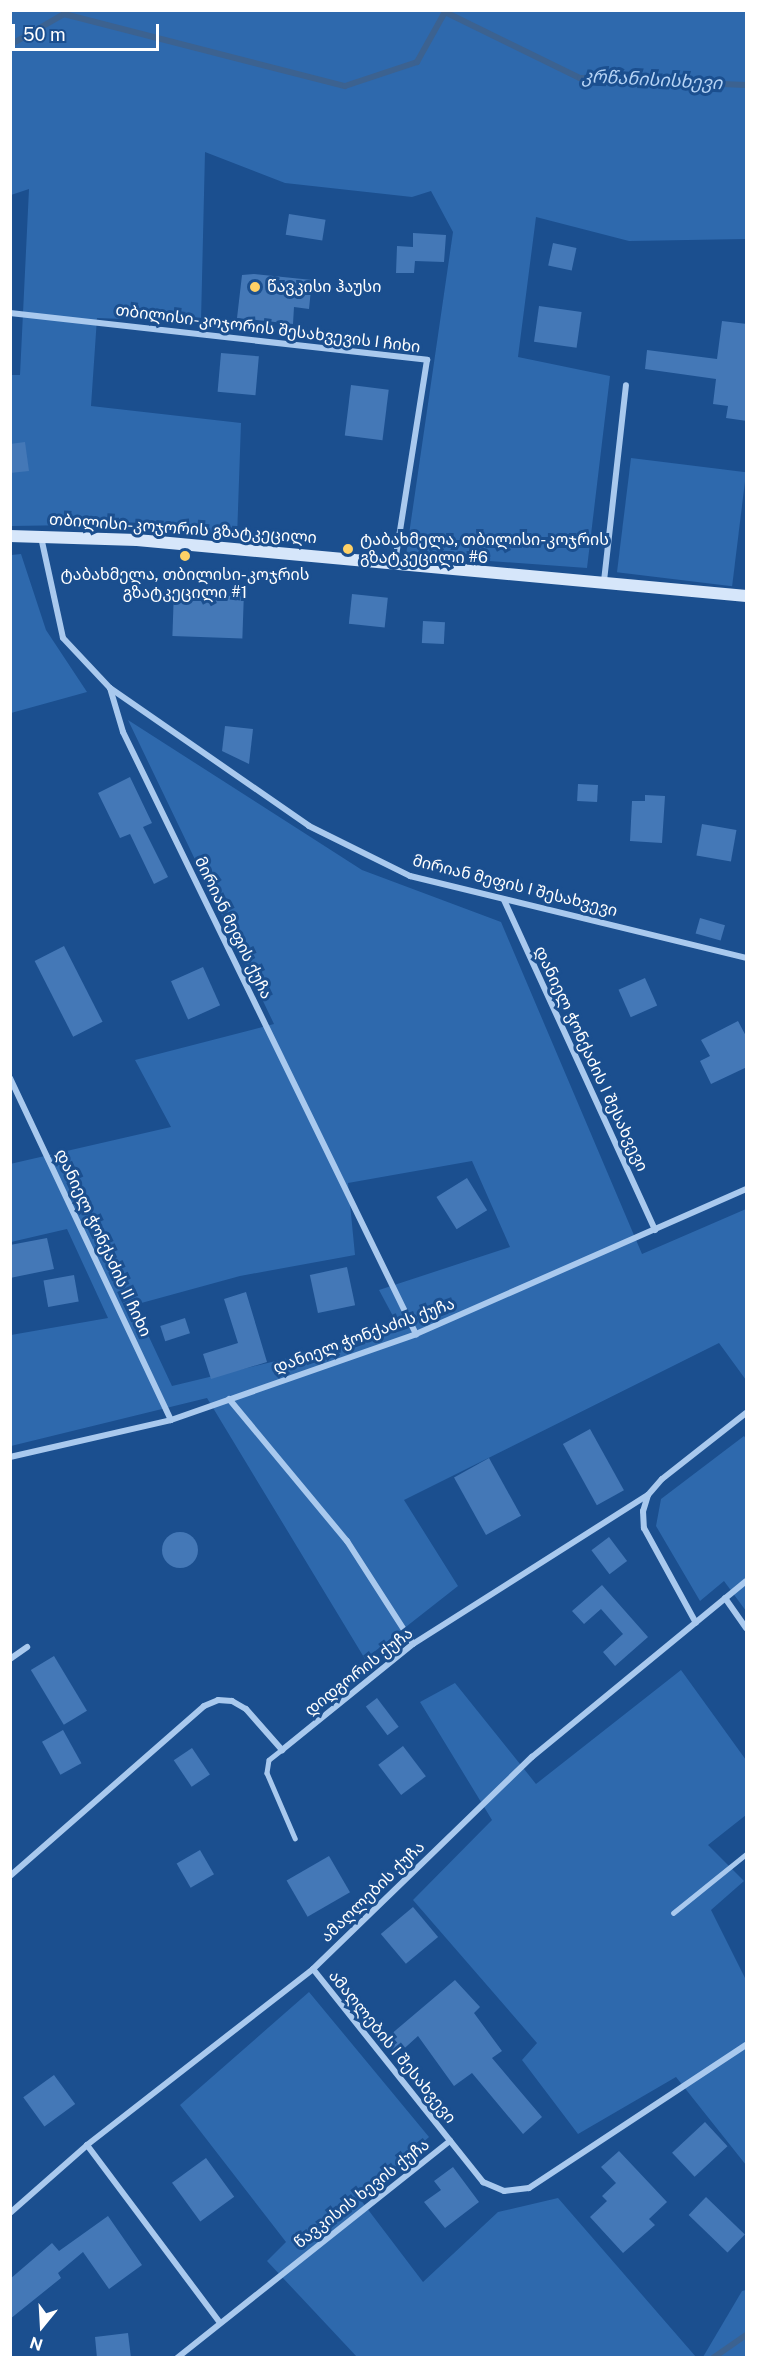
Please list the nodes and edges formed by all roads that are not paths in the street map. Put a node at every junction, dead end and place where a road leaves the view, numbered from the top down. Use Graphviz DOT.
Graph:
graph roads {
  1 [pos="10,313"];
  2 [pos="626,386"];
  3 [pos="41,535"];
  4 [pos="10,536"];
  5 [pos="395,563"];
  6 [pos="603,581"];
  7 [pos="747,596"];
  8 [pos="110,688"];
  9 [pos="504,900"];
  10 [pos="747,958"];
  11 [pos="10,1078"];
  12 [pos="747,1189"];
  13 [pos="655,1230"];
  14 [pos="416,1334"];
  15 [pos="229,1399"];
  16 [pos="747,1413"];
  17 [pos="171,1419"];
  18 [pos="10,1457"];
  19 [pos="648,1495"];
  20 [pos="747,1581"];
  21 [pos="725,1598"];
  22 [pos="696,1623"];
  23 [pos="747,1628"];
  24 [pos="413,1644"];
  25 [pos="27,1647"];
  26 [pos="10,1659"];
  27 [pos="282,1750"];
  28 [pos="295,1838"];
  29 [pos="747,1854"];
  30 [pos="10,1876"];
  31 [pos="673,1913"];
  32 [pos="313,1969"];
  33 [pos="747,2045"];
  34 [pos="450,2142"];
  35 [pos="87,2145"];
  36 [pos="10,2213"];
  37 [pos="220,2324"];
  38 [pos="177,2358"];
  1 -- 5 [label="street, თბილისი-კოჯორის შესახვევის I ჩიხი"];
  2 -- 6 [label="street"];
  3 -- 4 [label="main road, თბილისი-კოჯორის გზატკეცილი"];
  3 -- 5 [label="main road, თბილისი-კოჯორის გზატკეცილი"];
  3 -- 8 [label="street, მირიან მეფის ქუჩა"];
  5 -- 6 [label="main road, თბილისი-კოჯორის გზატკეცილი"];
  6 -- 7 [label="main road, თბილისი-კოჯორის გზატკეცილი"];
  8 -- 9 [label="street, მირიან მეფის I შესახვევი"];
  8 -- 14 [label="street, მირიან მეფის ქუჩა"];
  9 -- 10 [label="street, მირიან მეფის I შესახვევი"];
  9 -- 13 [label="street, დანიელ ჭონქაძის I შესახვევი"];
  11 -- 17 [label="street, დანიელ ჭონქაძის II ჩიხი"];
  12 -- 13 [label="street, დანიელ ჭონქაძის ქუჩა"];
  13 -- 14 [label="street, დანიელ ჭონქაძის ქუჩა"];
  14 -- 15 [label="street, დანიელ ჭონქაძის ქუჩა"];
  15 -- 17 [label="street, დანიელ ჭონქაძის ქუჩა"];
  15 -- 24 [label="street"];
  16 -- 19 [label="street, დიდგორის ქუჩა"];
  17 -- 18 [label="street, დანიელ ჭონქაძის ქუჩა"];
  19 -- 22 [label="street"];
  19 -- 24 [label="street, დიდგორის ქუჩა"];
  20 -- 21 [label="street, ამაღლების ქუჩა"];
  21 -- 22 [label="street, ამაღლების ქუჩა"];
  21 -- 23 [label="street"];
  22 -- 32 [label="street, ამაღლების ქუჩა"];
  24 -- 27 [label="street, დიდგორის ქუჩა"];
  25 -- 26 [label="street"];
  27 -- 28 [label="lane"];
  27 -- 30 [label="street"];
  29 -- 31 [label="lane"];
  32 -- 34 [label="street, ამაღლების I შესახვევი"];
  32 -- 35 [label="street, ამაღლების ქუჩა"];
  33 -- 34 [label="street, წავკისის ხევის ქუჩა"];
  34 -- 37 [label="street, წავკისის ხევის ქუჩა"];
  35 -- 36 [label="street, ამაღლების ქუჩა"];
  35 -- 37 [label="street"];
  37 -- 38 [label="street, წავკისის ხევის ქუჩა"];
}
